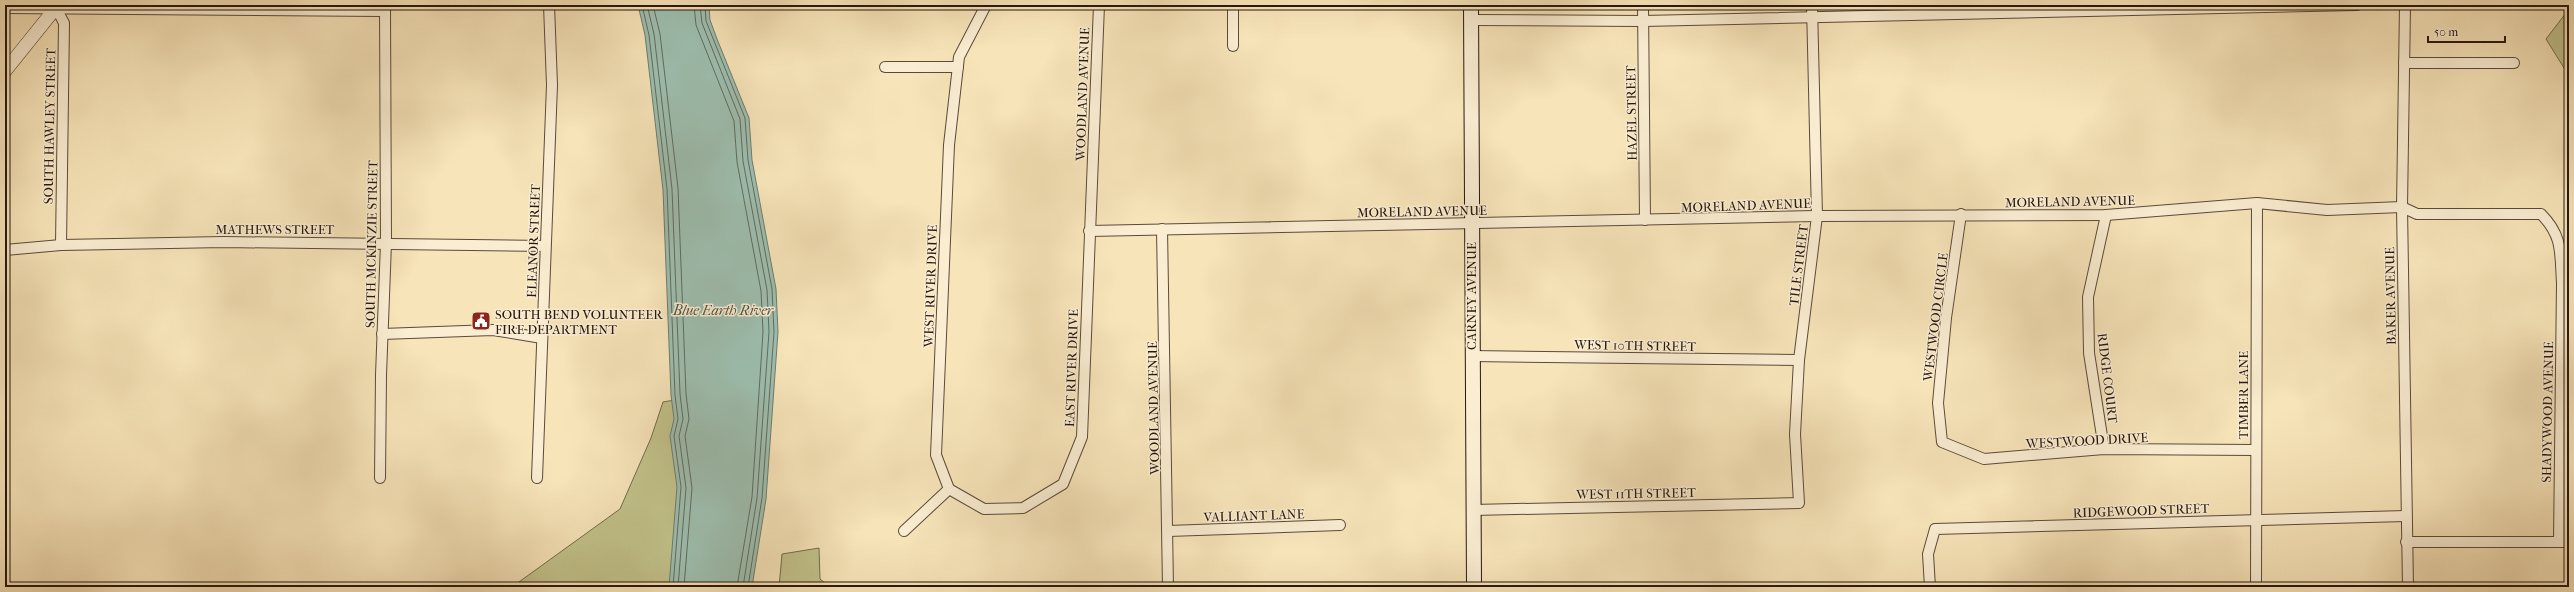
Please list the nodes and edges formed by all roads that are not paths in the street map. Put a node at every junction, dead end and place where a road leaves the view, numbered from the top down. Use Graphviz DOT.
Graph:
graph roads {
  1 [pos="549,5"];
  2 [pos="986,5"];
  3 [pos="1099,5"];
  4 [pos="1233,5"];
  5 [pos="1471,5"];
  6 [pos="1643,5"];
  7 [pos="1812,5"];
  8 [pos="2357,5"];
  9 [pos="2405,5"];
  10 [pos="57,7"];
  11 [pos="5,8"];
  12 [pos="384,8"];
  13 [pos="1812,16"];
  14 [pos="1471,20"];
  15 [pos="1643,20"];
  16 [pos="1233,46"];
  17 [pos="2404,63"];
  18 [pos="2514,63"];
  19 [pos="885,67"];
  20 [pos="958,67"];
  21 [pos="5,71"];
  22 [pos="2257,204"];
  23 [pos="2402,207"];
  24 [pos="1961,214"];
  25 [pos="2106,215"];
  26 [pos="1817,216"];
  27 [pos="1645,220"];
  28 [pos="1471,223"];
  29 [pos="1162,229"];
  30 [pos="1089,231"];
  31 [pos="386,243"];
  32 [pos="61,245"];
  33 [pos="544,246"];
  34 [pos="5,250"];
  35 [pos="2565,283"];
  36 [pos="382,334"];
  37 [pos="542,338"];
  38 [pos="1471,356"];
  39 [pos="1799,360"];
  40 [pos="1940,423"];
  41 [pos="2104,449"];
  42 [pos="2256,450"];
  43 [pos="380,478"];
  44 [pos="537,478"];
  45 [pos="949,489"];
  46 [pos="1799,503"];
  47 [pos="1473,510"];
  48 [pos="2406,516"];
  49 [pos="2257,520"];
  50 [pos="1340,525"];
  51 [pos="904,531"];
  52 [pos="1168,531"];
  53 [pos="2406,542"];
  54 [pos="2564,542"];
  55 [pos="1168,587"];
  56 [pos="1474,587"];
  57 [pos="1930,587"];
  58 [pos="2256,587"];
  59 [pos="2408,587"];
  1 -- 33 [label="street, ELEANOR STREET"];
  2 -- 20 [label="street, WEST RIVER DRIVE"];
  3 -- 30 [label="street, WOODLAND AVENUE"];
  4 -- 16 [label="street"];
  5 -- 14 [label="main road, CARNEY AVENUE"];
  6 -- 15 [label="street, HAZEL STREET"];
  7 -- 13 [label="street, TILE STREET"];
  8 -- 13 [label="street"];
  9 -- 17 [label="street, BAKER AVENUE"];
  10 -- 11 [label="street"];
  10 -- 12 [label="street"];
  10 -- 21 [label="street"];
  10 -- 32 [label="street, SOUTH HAWLEY STREET"];
  12 -- 31 [label="street, SOUTH MCKINZIE STREET"];
  13 -- 15 [label="street"];
  13 -- 26 [label="street, TILE STREET"];
  14 -- 15 [label="street"];
  14 -- 28 [label="main road, CARNEY AVENUE"];
  15 -- 27 [label="street, HAZEL STREET"];
  17 -- 18 [label="street"];
  17 -- 23 [label="street, BAKER AVENUE"];
  19 -- 20 [label="street"];
  20 -- 45 [label="street, WEST RIVER DRIVE"];
  22 -- 23 [label="street, MORELAND AVENUE"];
  22 -- 25 [label="street, MORELAND AVENUE"];
  22 -- 42 [label="street, TIMBER LANE"];
  23 -- 35 [label="street, SHADYWOOD AVENUE"];
  23 -- 48 [label="street, BAKER AVENUE"];
  24 -- 25 [label="street, MORELAND AVENUE"];
  24 -- 26 [label="street, MORELAND AVENUE"];
  24 -- 40 [label="street, WESTWOOD CIRCLE"];
  25 -- 41 [label="street, RIDGE COURT"];
  26 -- 27 [label="street, MORELAND AVENUE"];
  26 -- 39 [label="street, TILE STREET"];
  27 -- 28 [label="street, MORELAND AVENUE"];
  28 -- 29 [label="street, MORELAND AVENUE"];
  28 -- 38 [label="main road, CARNEY AVENUE"];
  29 -- 30 [label="street, MORELAND AVENUE"];
  29 -- 52 [label="street, WOODLAND AVENUE"];
  30 -- 45 [label="street, EAST RIVER DRIVE"];
  31 -- 32 [label="street, MATHEWS STREET"];
  31 -- 33 [label="street, MATHEWS STREET"];
  31 -- 36 [label="street, SOUTH MCKINZIE STREET"];
  32 -- 34 [label="street, MATHEWS STREET"];
  33 -- 37 [label="street, ELEANOR STREET"];
  35 -- 54 [label="street, SHADYWOOD AVENUE"];
  36 -- 37 [label="street"];
  36 -- 43 [label="street, SOUTH MCKINZIE STREET"];
  37 -- 44 [label="street, ELEANOR STREET"];
  38 -- 39 [label="street, WEST 10TH STREET"];
  38 -- 47 [label="main road, CARNEY AVENUE"];
  39 -- 46 [label="street, TILE STREET"];
  40 -- 41 [label="street, WESTWOOD DRIVE"];
  41 -- 42 [label="street, WESTWOOD DRIVE"];
  42 -- 49 [label="street, TIMBER LANE"];
  45 -- 51 [label="street"];
  46 -- 47 [label="street, WEST 11TH STREET"];
  47 -- 56 [label="main road, CARNEY AVENUE"];
  48 -- 49 [label="street, RIDGEWOOD STREET"];
  48 -- 53 [label="street, BAKER AVENUE"];
  49 -- 57 [label="street, RIDGEWOOD STREET"];
  49 -- 58 [label="street, TIMBER LANE"];
  50 -- 52 [label="street, VALLIANT LANE"];
  52 -- 55 [label="street, WOODLAND AVENUE"];
  53 -- 54 [label="street"];
  53 -- 59 [label="street, BAKER AVENUE"];
}
